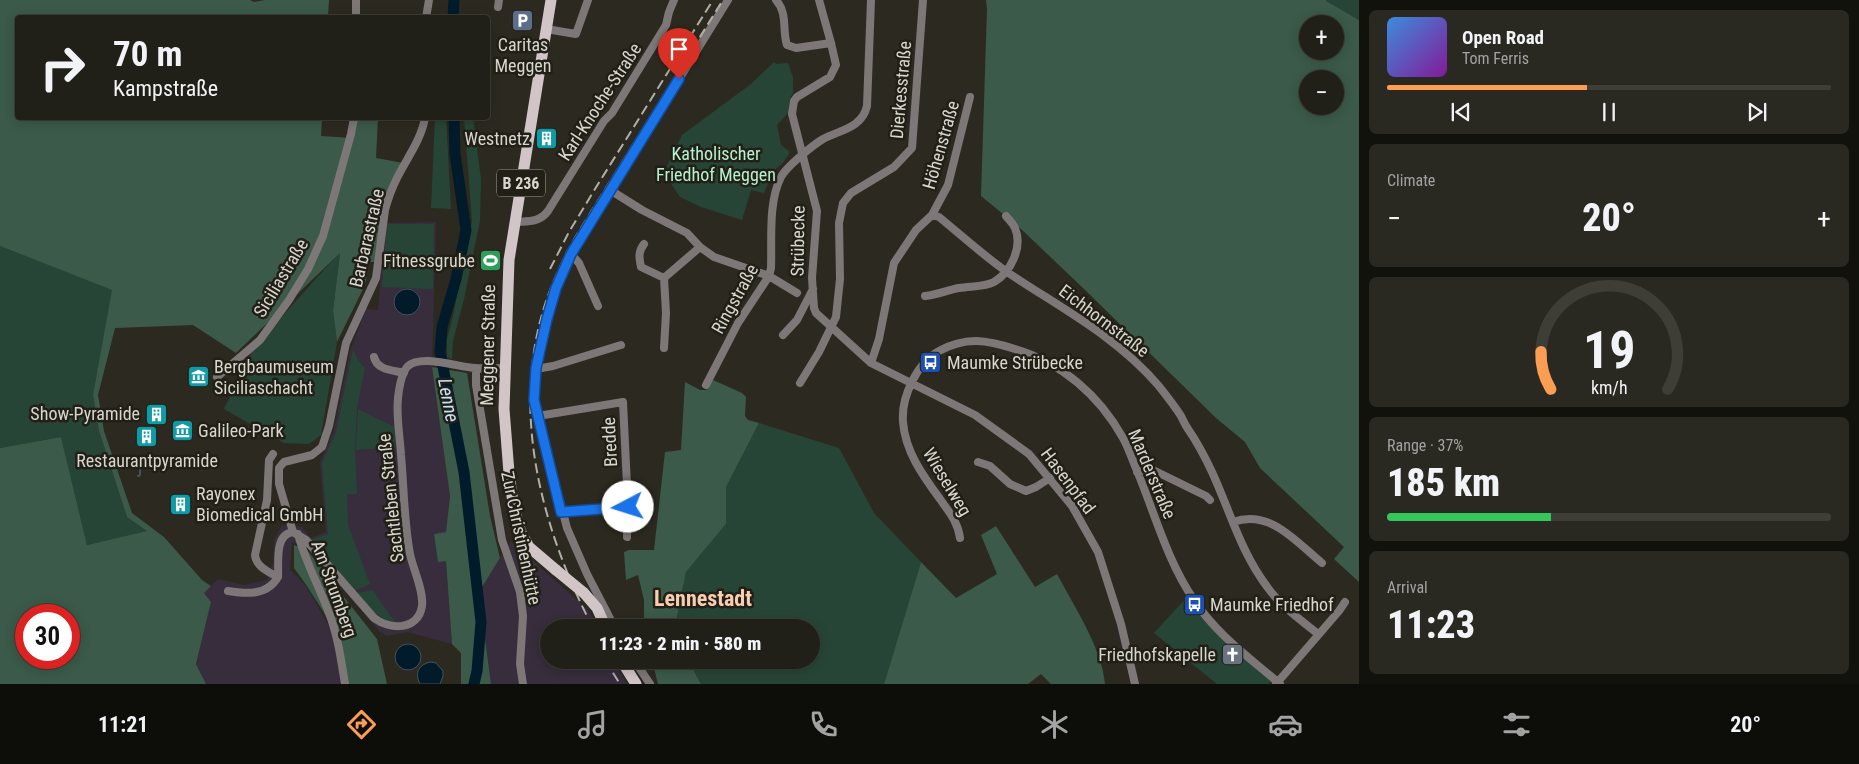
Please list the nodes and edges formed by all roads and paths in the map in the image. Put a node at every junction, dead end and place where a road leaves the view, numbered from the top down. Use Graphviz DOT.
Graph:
graph roads {
  1 [pos="356,0"];
  2 [pos="429,0"];
  3 [pos="551,0"];
  4 [pos="588,0"];
  5 [pos="674,0"];
  6 [pos="728,0"];
  7 [pos="776,0"];
  8 [pos="819,0"];
  9 [pos="871,0"];
  10 [pos="923,0"];
  11 [pos="356,15"];
  12 [pos="426,15"];
  13 [pos="546,29"];
  14 [pos="831,43"];
  15 [pos="970,97"];
  16 [pos="354,120"];
  17 [pos="424,120"];
  18 [pos="803,156"];
  19 [pos="610,190"];
  20 [pos="932,215"];
  21 [pos="1006,216"];
  22 [pos="515,222"];
  23 [pos="644,244"];
  24 [pos="700,247"];
  25 [pos="571,254"];
  26 [pos="1006,271"];
  27 [pos="769,276"];
  28 [pos="664,278"];
  29 [pos="813,289"];
  30 [pos="797,293"];
  31 [pos="925,296"];
  32 [pos="598,306"];
  33 [pos="831,327"];
  34 [pos="783,335"];
  35 [pos="621,345"];
  36 [pos="664,348"];
  37 [pos="374,357"];
  38 [pos="870,363"];
  39 [pos="472,368"];
  40 [pos="505,368"];
  41 [pos="536,368"];
  42 [pos="404,373"];
  43 [pos="217,377"];
  44 [pos="800,383"];
  45 [pos="912,383"];
  46 [pos="706,385"];
  47 [pos="538,416"];
  48 [pos="273,454"];
  49 [pos="978,462"];
  50 [pos="1137,472"];
  51 [pos="1050,478"];
  52 [pos="1210,500"];
  53 [pos="628,507"];
  54 [pos="561,512"];
  55 [pos="1233,522"];
  56 [pos="296,533"];
  57 [pos="627,537"];
  58 [pos="960,538"];
  59 [pos="1322,563"];
  60 [pos="278,577"];
  61 [pos="228,590"];
  62 [pos="1345,602"];
  63 [pos="602,619"];
  64 [pos="610,619"];
  65 [pos="1318,634"];
  66 [pos="627,669"];
  67 [pos="640,669"];
  68 [pos="1278,683"];
  69 [pos="345,684"];
  70 [pos="523,684"];
  71 [pos="636,684"];
  72 [pos="650,684"];
  73 [pos="1135,684"];
  1 -- 11 [label="street"];
  2 -- 12 [label="street"];
  3 -- 13 [label="main road, Meggener Straße / B 236"];
  4 -- 13 [label="street"];
  5 -- 22 [label="street, Karl-Knoche-Straße"];
  6 -- 19 [label="street"];
  7 -- 14 [label="street"];
  8 -- 14 [label="street"];
  9 -- 18 [label="street, Ringstraße"];
  10 -- 33 [label="street, Dierkesstraße"];
  13 -- 22 [label="main road, Meggener Straße / B 236"];
  14 -- 18 [label="street, Strübecke"];
  15 -- 20 [label="street, Höhenstraße"];
  16 -- 43 [label="street, Siciliastraße"];
  17 -- 56 [label="street, Barbarastraße"];
  18 -- 27 [label="street, Ringstraße"];
  18 -- 29 [label="street, Strübecke"];
  19 -- 24 [label="street"];
  19 -- 25 [label="street"];
  20 -- 26 [label="street, Eichhornstraße"];
  20 -- 38 [label="street, Höhenstraße"];
  21 -- 26 [label="street"];
  22 -- 40 [label="main road, Meggener Straße / B 236"];
  23 -- 28 [label="street"];
  24 -- 27 [label="street"];
  24 -- 28 [label="street"];
  25 -- 32 [label="street"];
  25 -- 41 [label="street"];
  26 -- 31 [label="street"];
  26 -- 55 [label="street, Eichhornstraße"];
  27 -- 30 [label="street"];
  27 -- 46 [label="street, Ringstraße"];
  28 -- 36 [label="street"];
  29 -- 33 [label="street, Strübecke"];
  29 -- 34 [label="street"];
  33 -- 38 [label="street, Strübecke"];
  33 -- 44 [label="street, Dierkesstraße"];
  35 -- 41 [label="street"];
  37 -- 42 [label="street"];
  38 -- 45 [label="street, Strübecke"];
  39 -- 40 [label="street"];
  39 -- 42 [label="street"];
  39 -- 70 [label="street, Zur Christinenhütte"];
  40 -- 63 [label="main road, Meggener Straße / B 236, bridge"];
  41 -- 47 [label="street"];
  42 -- 56 [label="street, Sachtleben Straße"];
  45 -- 50 [label="street, Marderstraße"];
  45 -- 51 [label="street, Hasenpfad"];
  45 -- 58 [label="street, Wieselweg"];
  47 -- 53 [label="street, Bredde"];
  47 -- 54 [label="street"];
  48 -- 60 [label="street"];
  49 -- 51 [label="street"];
  50 -- 52 [label="street"];
  50 -- 68 [label="street, Marderstraße"];
  51 -- 73 [label="street, Hasenpfad"];
  53 -- 54 [label="street"];
  53 -- 57 [label="street, Bredde"];
  54 -- 64 [label="street"];
  55 -- 59 [label="street"];
  55 -- 65 [label="street, Eichhornstraße"];
  56 -- 60 [label="street"];
  56 -- 69 [label="street, Am Strumberg"];
  60 -- 61 [label="street"];
  62 -- 65 [label="street"];
  65 -- 68 [label="street"];
  66 -- 71 [label="main road"];
  67 -- 72 [label="street"];
}
